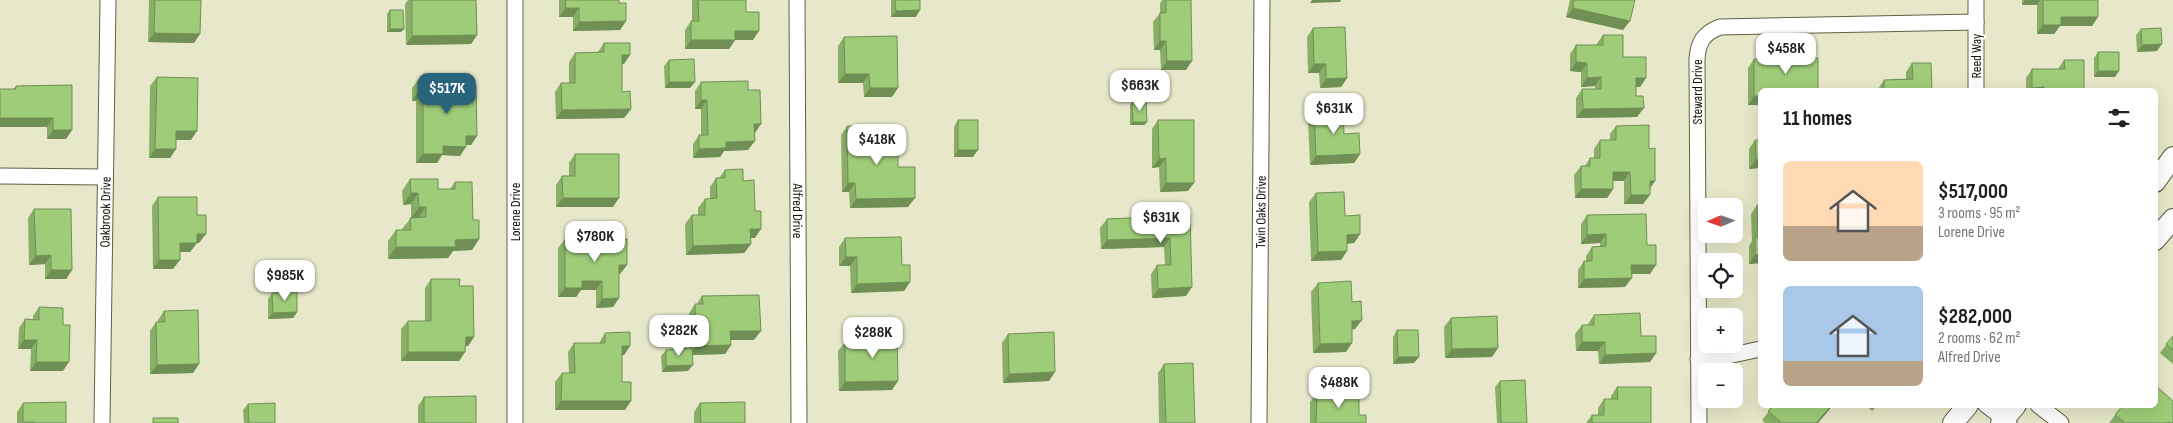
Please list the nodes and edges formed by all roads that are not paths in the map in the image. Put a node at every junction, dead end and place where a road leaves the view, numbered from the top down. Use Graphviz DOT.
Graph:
graph roads {
  1 [pos="108,0"];
  2 [pos="515,0"];
  3 [pos="797,0"];
  4 [pos="1262,0"];
  5 [pos="1976,0"];
  6 [pos="1976,22"];
  7 [pos="1976,88"];
  8 [pos="2173,157"];
  9 [pos="0,176"];
  10 [pos="105,177"];
  11 [pos="2158,178"];
  12 [pos="2173,219"];
  13 [pos="2158,236"];
  14 [pos="1758,349"];
  15 [pos="1698,359"];
  16 [pos="1966,408"];
  17 [pos="1991,408"];
  18 [pos="2042,408"];
  19 [pos="2007,418"];
  20 [pos="102,423"];
  21 [pos="515,423"];
  22 [pos="799,423"];
  23 [pos="1259,423"];
  24 [pos="1699,423"];
  25 [pos="1953,423"];
  26 [pos="2060,423"];
  1 -- 10 [label="street, Oakbrook Drive"];
  2 -- 21 [label="street, Lorene Drive"];
  3 -- 22 [label="street, Alfred Drive"];
  4 -- 23 [label="street, Twin Oaks Drive"];
  5 -- 6 [label="street, Reed Way"];
  6 -- 7 [label="street, Reed Way"];
  6 -- 15 [label="street, Steward Drive"];
  8 -- 11 [label="main road"];
  9 -- 10 [label="street"];
  10 -- 20 [label="street, Oakbrook Drive"];
  12 -- 13 [label="main road"];
  14 -- 15 [label="street"];
  15 -- 24 [label="street, Steward Drive"];
  16 -- 25 [label="main road"];
  17 -- 19 [label="street"];
  18 -- 26 [label="street"];
}
